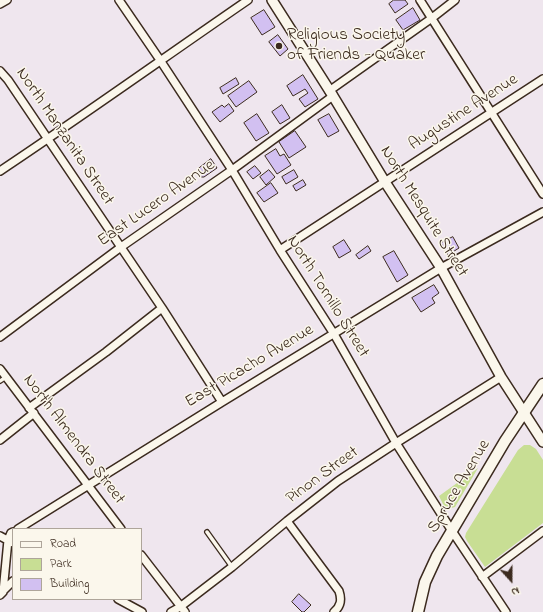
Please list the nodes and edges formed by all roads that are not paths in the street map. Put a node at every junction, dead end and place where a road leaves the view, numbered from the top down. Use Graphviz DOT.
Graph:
graph roads {
  1 [pos="7,0"];
  2 [pos="119,0"];
  3 [pos="248,0"];
  4 [pos="272,0"];
  5 [pos="420,0"];
  6 [pos="455,0"];
  7 [pos="0,4"];
  8 [pos="432,18"];
  9 [pos="160,60"];
  10 [pos="0,71"];
  11 [pos="543,79"];
  12 [pos="331,94"];
  13 [pos="491,112"];
  14 [pos="48,139"];
  15 [pos="232,170"];
  16 [pos="0,171"];
  17 [pos="385,182"];
  18 [pos="543,194"];
  19 [pos="543,212"];
  20 [pos="121,247"];
  21 [pos="280,250"];
  22 [pos="441,268"];
  23 [pos="162,308"];
  24 [pos="334,334"];
  25 [pos="0,337"];
  26 [pos="0,369"];
  27 [pos="501,377"];
  28 [pos="3,379"];
  29 [pos="543,384"];
  30 [pos="222,402"];
  31 [pos="32,410"];
  32 [pos="524,413"];
  33 [pos="0,440"];
  34 [pos="543,442"];
  35 [pos="396,443"];
  36 [pos="88,485"];
  37 [pos="287,521"];
  38 [pos="20,528"];
  39 [pos="120,528"];
  40 [pos="452,531"];
  41 [pos="543,531"];
  42 [pos="12,532"];
  43 [pos="206,532"];
  44 [pos="0,536"];
  45 [pos="10,542"];
  46 [pos="142,556"];
  47 [pos="232,567"];
  48 [pos="482,577"];
  49 [pos="12,582"];
  50 [pos="2,593"];
  51 [pos="120,600"];
  52 [pos="182,610"];
  53 [pos="142,612"];
  54 [pos="171,612"];
  55 [pos="334,612"];
  56 [pos="418,612"];
  57 [pos="506,612"];
  1 -- 7 [label="street"];
  2 -- 9 [label="street, North Tornillo Street"];
  3 -- 9 [label="street"];
  4 -- 12 [label="street, North Mesquite Street"];
  5 -- 8 [label="street"];
  6 -- 8 [label="street, East Lucero Avenue"];
  8 -- 12 [label="street, East Lucero Avenue"];
  8 -- 13 [label="street"];
  9 -- 14 [label="street"];
  9 -- 15 [label="street, North Tornillo Street"];
  10 -- 14 [label="street, North Manzanita Street"];
  11 -- 13 [label="street, Augustine Avenue"];
  12 -- 15 [label="street, East Lucero Avenue"];
  12 -- 17 [label="street, North Mesquite Street"];
  13 -- 17 [label="street, Augustine Avenue"];
  13 -- 18 [label="street"];
  14 -- 16 [label="street"];
  14 -- 20 [label="street, North Manzanita Street"];
  15 -- 20 [label="street, East Lucero Avenue"];
  15 -- 21 [label="street, North Tornillo Street"];
  17 -- 21 [label="street, Augustine Avenue"];
  17 -- 22 [label="street, North Mesquite Street"];
  19 -- 22 [label="street, East Picacho Avenue"];
  20 -- 23 [label="street, North Manzanita Street"];
  20 -- 25 [label="street, East Lucero Avenue"];
  21 -- 24 [label="street, North Tornillo Street"];
  22 -- 24 [label="street, East Picacho Avenue"];
  22 -- 27 [label="street, North Mesquite Street"];
  23 -- 30 [label="street, North Manzanita Street"];
  23 -- 31 [label="street"];
  24 -- 30 [label="street, East Picacho Avenue"];
  24 -- 35 [label="street, North Tornillo Street"];
  26 -- 28 [label="street, North Almendra Street"];
  27 -- 32 [label="street, North Mesquite Street"];
  27 -- 35 [label="street, Pinon Street"];
  28 -- 31 [label="street, North Almendra Street"];
  29 -- 32 [label="main road, Spruce Avenue"];
  30 -- 36 [label="street, East Picacho Avenue"];
  31 -- 33 [label="street"];
  31 -- 36 [label="street, North Almendra Street"];
  32 -- 34 [label="street, North Mesquite Street"];
  32 -- 40 [label="main road, Spruce Avenue"];
  35 -- 37 [label="street, Pinon Street"];
  35 -- 40 [label="street, North Tornillo Street"];
  36 -- 38 [label="street, East Picacho Avenue"];
  36 -- 39 [label="street, North Almendra Street"];
  37 -- 47 [label="street, Pinon Street"];
  37 -- 55 [label="street"];
  40 -- 48 [label="street, North Tornillo Street"];
  40 -- 56 [label="main road, Spruce Avenue"];
  41 -- 48 [label="street"];
  42 -- 45 [label="street"];
  43 -- 47 [label="lane"];
  44 -- 45 [label="street"];
  45 -- 50 [label="street"];
  46 -- 52 [label="street"];
  47 -- 52 [label="street, Pinon Street"];
  48 -- 57 [label="street, North Tornillo Street"];
  49 -- 50 [label="street"];
  51 -- 53 [label="street"];
  52 -- 54 [label="street, Pinon Street"];
}
